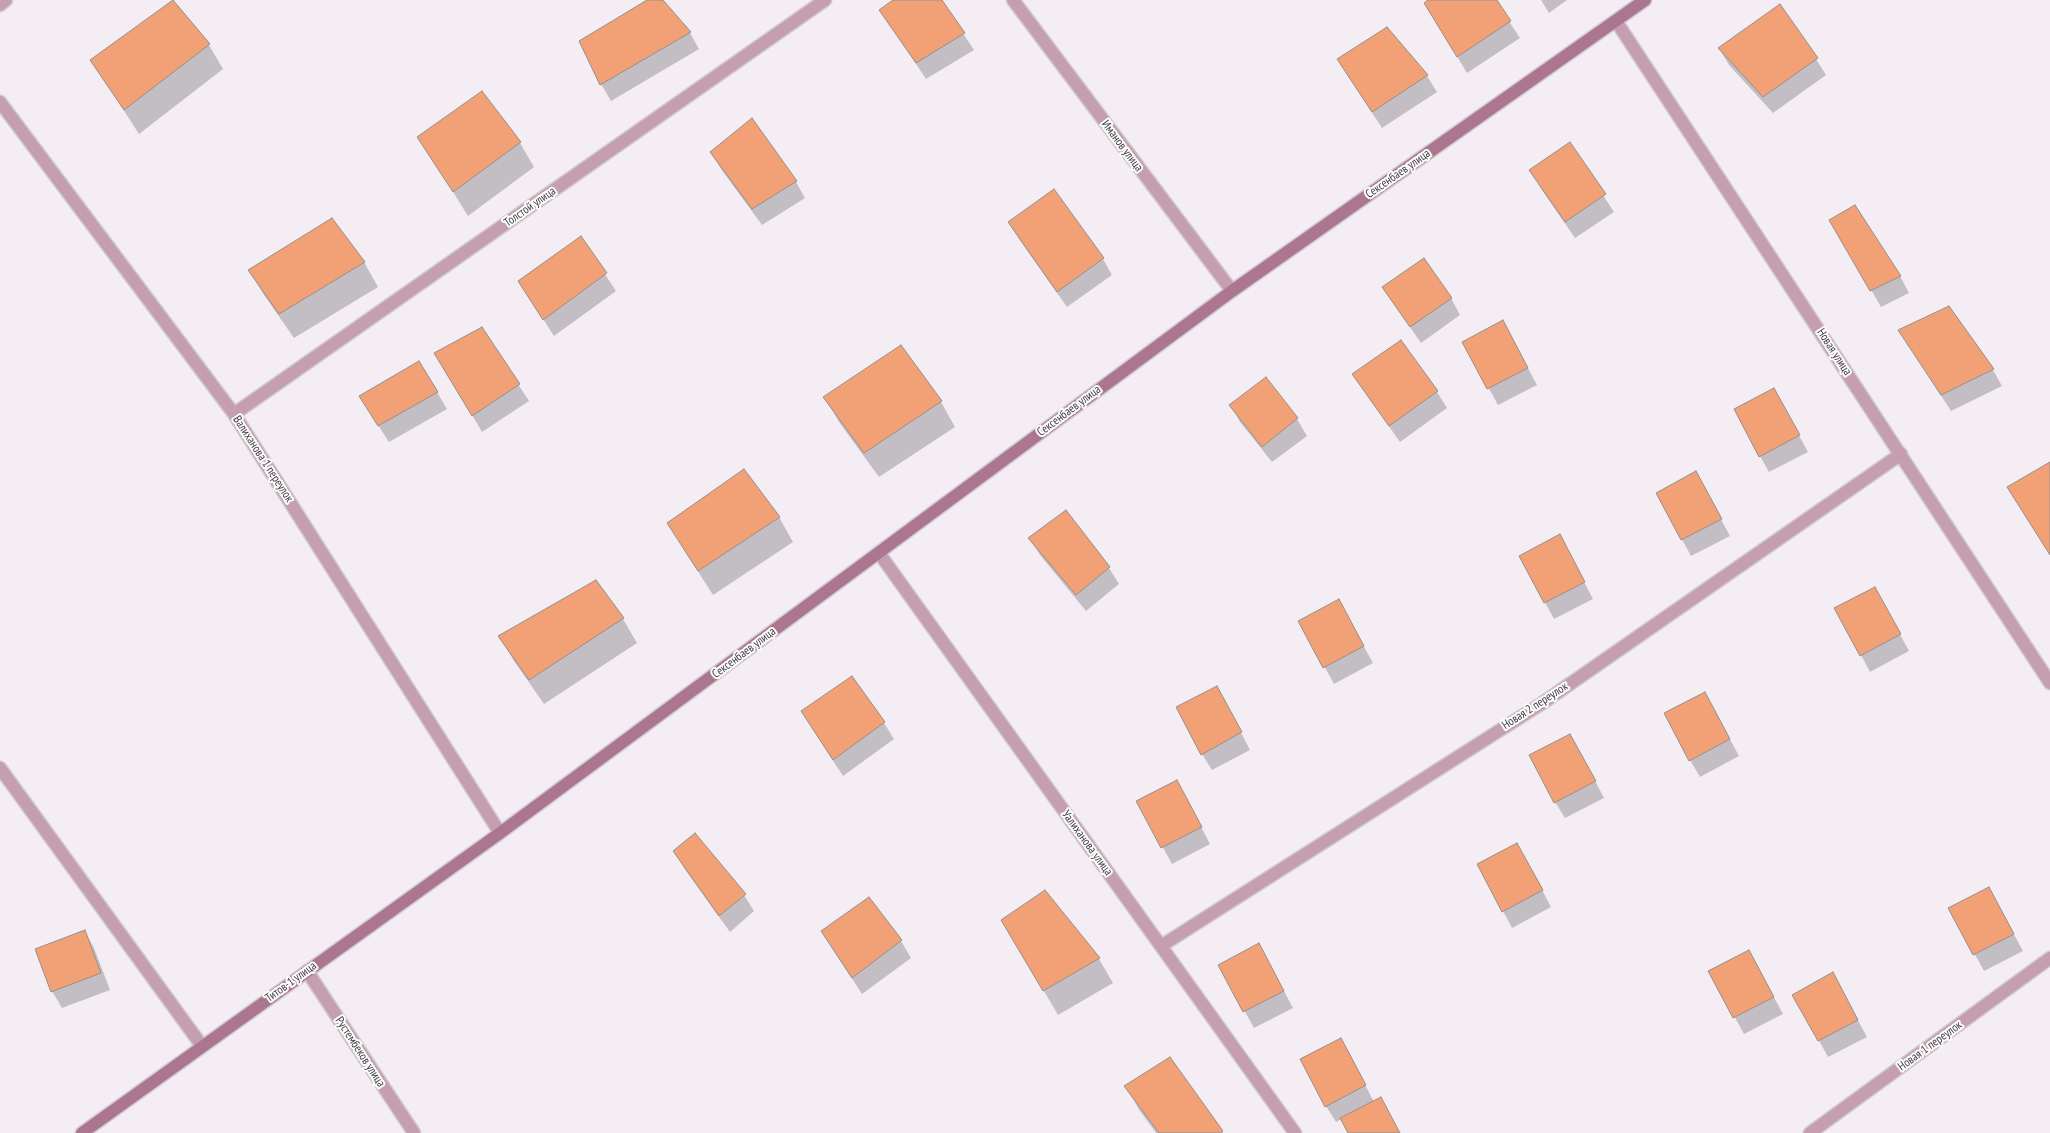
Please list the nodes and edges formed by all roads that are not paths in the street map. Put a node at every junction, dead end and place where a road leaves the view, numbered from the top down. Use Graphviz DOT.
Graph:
graph roads {
  1 [pos="6,0"];
  2 [pos="825,0"];
  3 [pos="1013,0"];
  4 [pos="1645,0"];
  5 [pos="0,5"];
  6 [pos="1616,21"];
  7 [pos="0,102"];
  8 [pos="1232,291"];
  9 [pos="234,414"];
  10 [pos="1901,454"];
  11 [pos="879,553"];
  12 [pos="2050,683"];
  13 [pos="0,768"];
  14 [pos="500,833"];
  15 [pos="1161,946"];
  16 [pos="2050,958"];
  17 [pos="307,971"];
  18 [pos="202,1046"];
  19 [pos="82,1133"];
  20 [pos="414,1133"];
  21 [pos="1295,1133"];
  22 [pos="1810,1133"];
  1 -- 5 [label="street"];
  2 -- 9 [label="street, Толстой улица"];
  3 -- 8 [label="street, Иманов улица"];
  4 -- 6 [label="street, Сексенбаев улица"];
  6 -- 8 [label="street, Сексенбаев улица"];
  6 -- 10 [label="street, Новая улица"];
  7 -- 9 [label="street, Валиханова 1 переулок"];
  8 -- 11 [label="street, Сексенбаев улица"];
  9 -- 14 [label="street, Валиханова 1 переулок"];
  10 -- 12 [label="street, Новая улица"];
  10 -- 15 [label="street, Новая 2 переулок"];
  11 -- 14 [label="street, Сексенбаев улица"];
  11 -- 15 [label="street, Уалиханова улица"];
  13 -- 18 [label="street"];
  14 -- 17 [label="street, Титов-1 улица"];
  15 -- 21 [label="street, Уалиханова улица"];
  16 -- 22 [label="street, Новая 1 переулок"];
  17 -- 18 [label="street, Титов-1 улица"];
  17 -- 20 [label="street, Рустембеков улица"];
  18 -- 19 [label="street, Титов-1 улица"];
}
